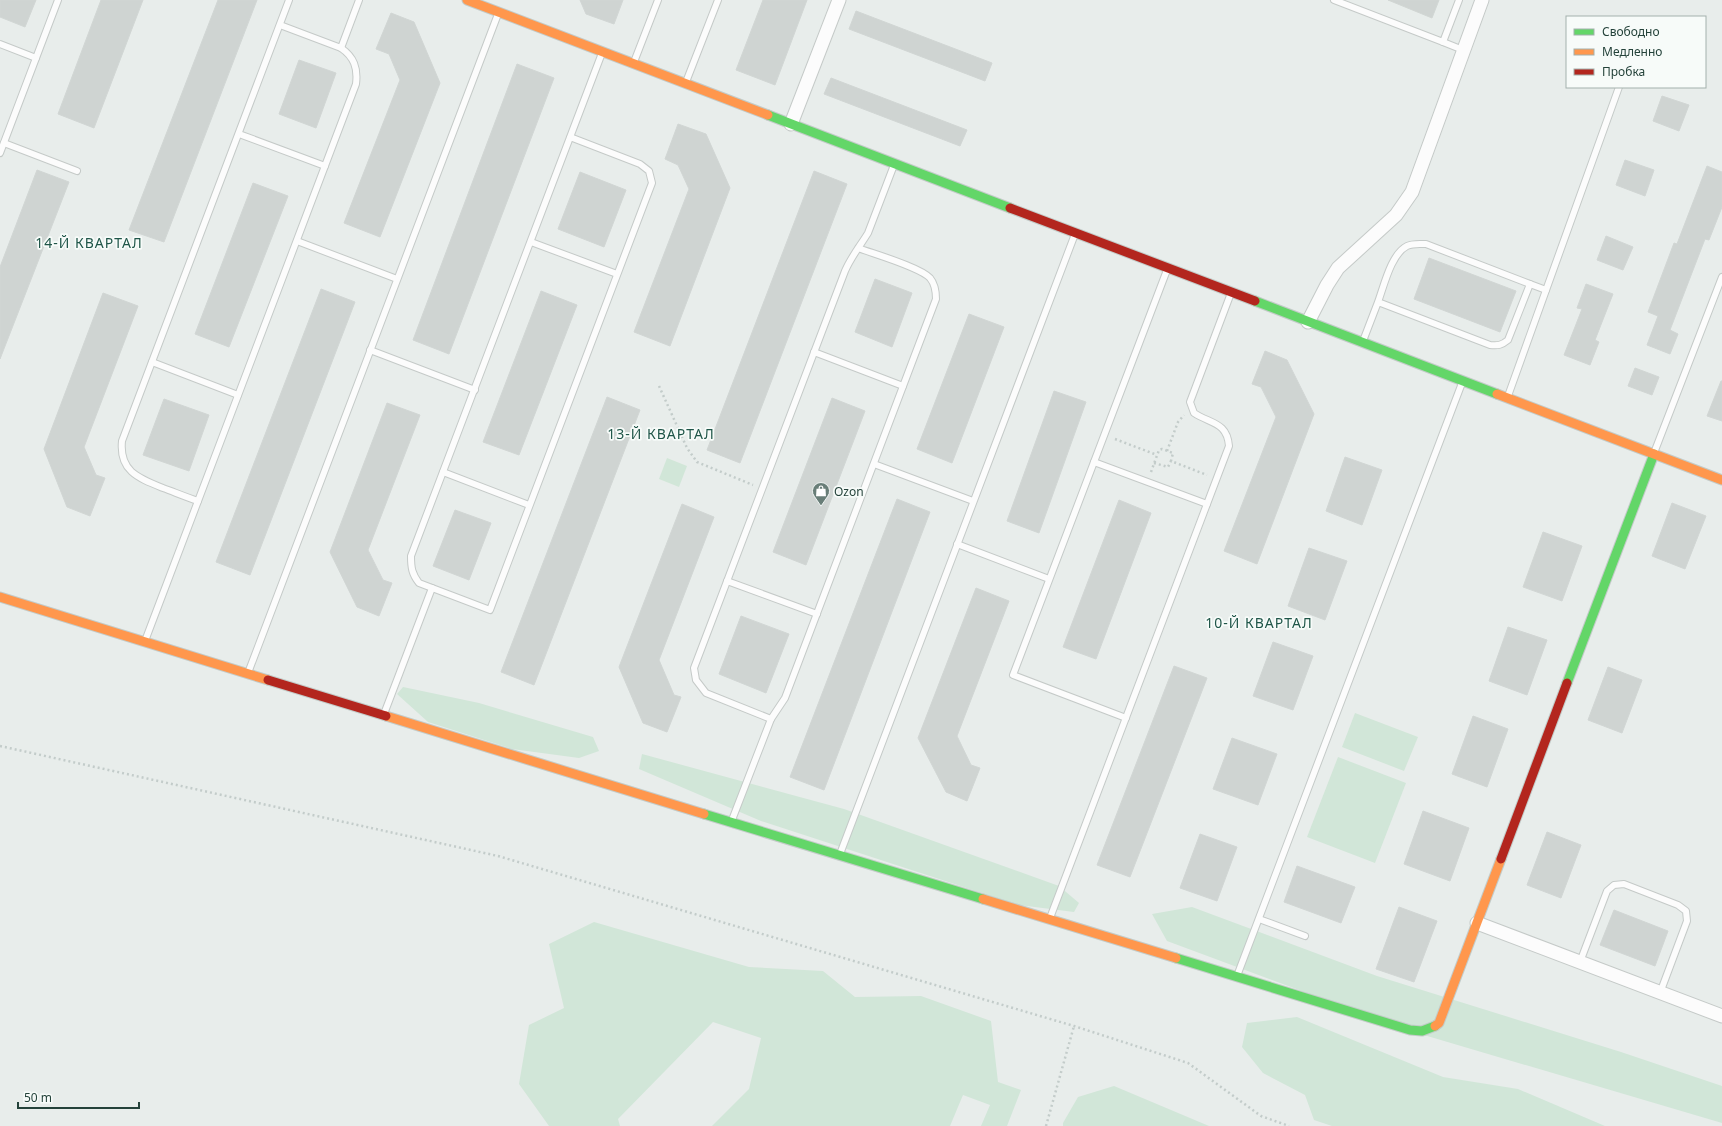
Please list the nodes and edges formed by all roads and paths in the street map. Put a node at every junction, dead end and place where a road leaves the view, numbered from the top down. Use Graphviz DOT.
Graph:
graph roads {
  1 [pos="58,0"];
  2 [pos="289,0"];
  3 [pos="359,0"];
  4 [pos="466,0"];
  5 [pos="658,0"];
  6 [pos="718,0"];
  7 [pos="838,0"];
  8 [pos="1334,0"];
  9 [pos="1459,0"];
  10 [pos="1482,0"];
  11 [pos="498,12"];
  12 [pos="280,25"];
  13 [pos="1443,42"];
  14 [pos="0,44"];
  15 [pos="341,48"];
  16 [pos="1463,50"];
  17 [pos="603,52"];
  18 [pos="36,58"];
  19 [pos="634,64"];
  20 [pos="686,84"];
  21 [pos="1619,88"];
  22 [pos="791,124"];
  23 [pos="239,134"];
  24 [pos="570,137"];
  25 [pos="4,143"];
  26 [pos="0,153"];
  27 [pos="894,164"];
  28 [pos="325,166"];
  29 [pos="77,171"];
  30 [pos="1075,233"];
  31 [pos="297,241"];
  32 [pos="531,242"];
  33 [pos="858,248"];
  34 [pos="1167,268"];
  35 [pos="617,274"];
  36 [pos="1722,277"];
  37 [pos="398,279"];
  38 [pos="1530,284"];
  39 [pos="1546,290"];
  40 [pos="1231,292"];
  41 [pos="1378,302"];
  42 [pos="1308,322"];
  43 [pos="1362,342"];
  44 [pos="370,350"];
  45 [pos="814,352"];
  46 [pos="152,362"];
  47 [pos="1463,381"];
  48 [pos="659,386"];
  49 [pos="903,386"];
  50 [pos="475,390"];
  51 [pos="238,395"];
  52 [pos="1508,398"];
  53 [pos="1191,407"];
  54 [pos="1104,435"];
  55 [pos="1167,451"];
  56 [pos="1654,454"];
  57 [pos="1157,455"];
  58 [pos="1171,461"];
  59 [pos="1094,462"];
  60 [pos="1154,462"];
  61 [pos="874,464"];
  62 [pos="443,472"];
  63 [pos="1217,478"];
  64 [pos="1722,480"];
  65 [pos="1147,482"];
  66 [pos="762,488"];
  67 [pos="198,501"];
  68 [pos="973,501"];
  69 [pos="1207,504"];
  70 [pos="530,505"];
  71 [pos="957,544"];
  72 [pos="1049,579"];
  73 [pos="727,581"];
  74 [pos="432,588"];
  75 [pos="0,597"];
  76 [pos="817,614"];
  77 [pos="144,642"];
  78 [pos="247,674"];
  79 [pos="383,716"];
  80 [pos="1126,718"];
  81 [pos="771,719"];
  82 [pos="0,746"];
  83 [pos="731,822"];
  84 [pos="839,856"];
  85 [pos="1259,918"];
  86 [pos="1049,920"];
  87 [pos="1477,923"];
  88 [pos="1305,936"];
  89 [pos="1580,962"];
  90 [pos="1237,977"];
  91 [pos="1660,993"];
  92 [pos="1722,1016"];
  93 [pos="1074,1026"];
  94 [pos="1046,1126"];
  95 [pos="1289,1126"];
  1 -- 18 [label="lane"];
  2 -- 12 [label="lane"];
  3 -- 15 [label="lane"];
  4 -- 11 [label="street"];
  5 -- 19 [label="lane"];
  6 -- 20 [label="lane"];
  7 -- 22 [label="street"];
  8 -- 13 [label="lane"];
  9 -- 13 [label="lane"];
  10 -- 16 [label="street"];
  11 -- 17 [label="street"];
  11 -- 37 [label="lane"];
  12 -- 15 [label="lane"];
  12 -- 23 [label="lane"];
  13 -- 16 [label="lane"];
  14 -- 18 [label="lane"];
  15 -- 28 [label="lane"];
  16 -- 42 [label="street"];
  17 -- 19 [label="street"];
  17 -- 24 [label="lane"];
  18 -- 25 [label="lane"];
  19 -- 20 [label="street"];
  20 -- 22 [label="street"];
  21 -- 39 [label="lane"];
  22 -- 27 [label="street"];
  23 -- 28 [label="lane"];
  23 -- 46 [label="lane"];
  24 -- 32 [label="lane"];
  24 -- 35 [label="lane"];
  25 -- 26 [label="lane"];
  25 -- 29 [label="lane"];
  27 -- 30 [label="street"];
  27 -- 33 [label="lane"];
  28 -- 31 [label="lane"];
  30 -- 34 [label="street"];
  30 -- 68 [label="lane"];
  31 -- 37 [label="lane"];
  31 -- 51 [label="lane"];
  32 -- 35 [label="lane"];
  32 -- 50 [label="lane"];
  33 -- 45 [label="lane"];
  33 -- 49 [label="lane"];
  34 -- 40 [label="street"];
  34 -- 54 [label="lane"];
  35 -- 70 [label="lane"];
  36 -- 56 [label="lane"];
  37 -- 44 [label="lane"];
  38 -- 39 [label="lane"];
  38 -- 41 [label="lane"];
  38 -- 41 [label="lane"];
  39 -- 52 [label="lane"];
  40 -- 42 [label="street"];
  40 -- 53 [label="lane"];
  41 -- 43 [label="lane"];
  42 -- 43 [label="street"];
  43 -- 47 [label="street"];
  44 -- 50 [label="lane"];
  44 -- 78 [label="lane"];
  45 -- 49 [label="lane"];
  45 -- 66 [label="lane"];
  46 -- 51 [label="lane"];
  46 -- 67 [label="lane"];
  47 -- 52 [label="street"];
  47 -- 85 [label="lane"];
  48 -- 66 [label="path"];
  49 -- 61 [label="lane"];
  50 -- 62 [label="lane"];
  51 -- 67 [label="lane"];
  52 -- 56 [label="street"];
  53 -- 55 [label="path"];
  53 -- 63 [label="lane"];
  54 -- 57 [label="path"];
  54 -- 59 [label="lane"];
  55 -- 57 [label="path"];
  55 -- 58 [label="path"];
  56 -- 64 [label="street"];
  56 -- 87 [label="street"];
  57 -- 60 [label="path"];
  58 -- 60 [label="path"];
  58 -- 63 [label="path"];
  59 -- 65 [label="lane"];
  59 -- 72 [label="lane"];
  60 -- 65 [label="path"];
  61 -- 68 [label="lane"];
  61 -- 76 [label="lane"];
  62 -- 70 [label="lane"];
  62 -- 74 [label="lane"];
  63 -- 69 [label="lane"];
  65 -- 69 [label="lane"];
  66 -- 73 [label="lane"];
  67 -- 77 [label="lane"];
  68 -- 71 [label="lane"];
  69 -- 80 [label="lane"];
  70 -- 74 [label="lane"];
  71 -- 72 [label="lane"];
  71 -- 84 [label="lane"];
  72 -- 80 [label="lane"];
  73 -- 76 [label="lane"];
  73 -- 81 [label="lane"];
  74 -- 79 [label="lane"];
  75 -- 77 [label="street"];
  76 -- 81 [label="lane"];
  77 -- 78 [label="street"];
  78 -- 79 [label="street"];
  79 -- 83 [label="street"];
  80 -- 86 [label="lane"];
  81 -- 83 [label="lane"];
  82 -- 93 [label="path"];
  83 -- 84 [label="street"];
  84 -- 86 [label="street"];
  85 -- 88 [label="lane"];
  85 -- 90 [label="lane"];
  86 -- 90 [label="street"];
  87 -- 89 [label="street"];
  87 -- 90 [label="street"];
  89 -- 91 [label="street"];
  89 -- 91 [label="lane"];
  91 -- 92 [label="street"];
  93 -- 94 [label="path"];
  93 -- 95 [label="path"];
}
